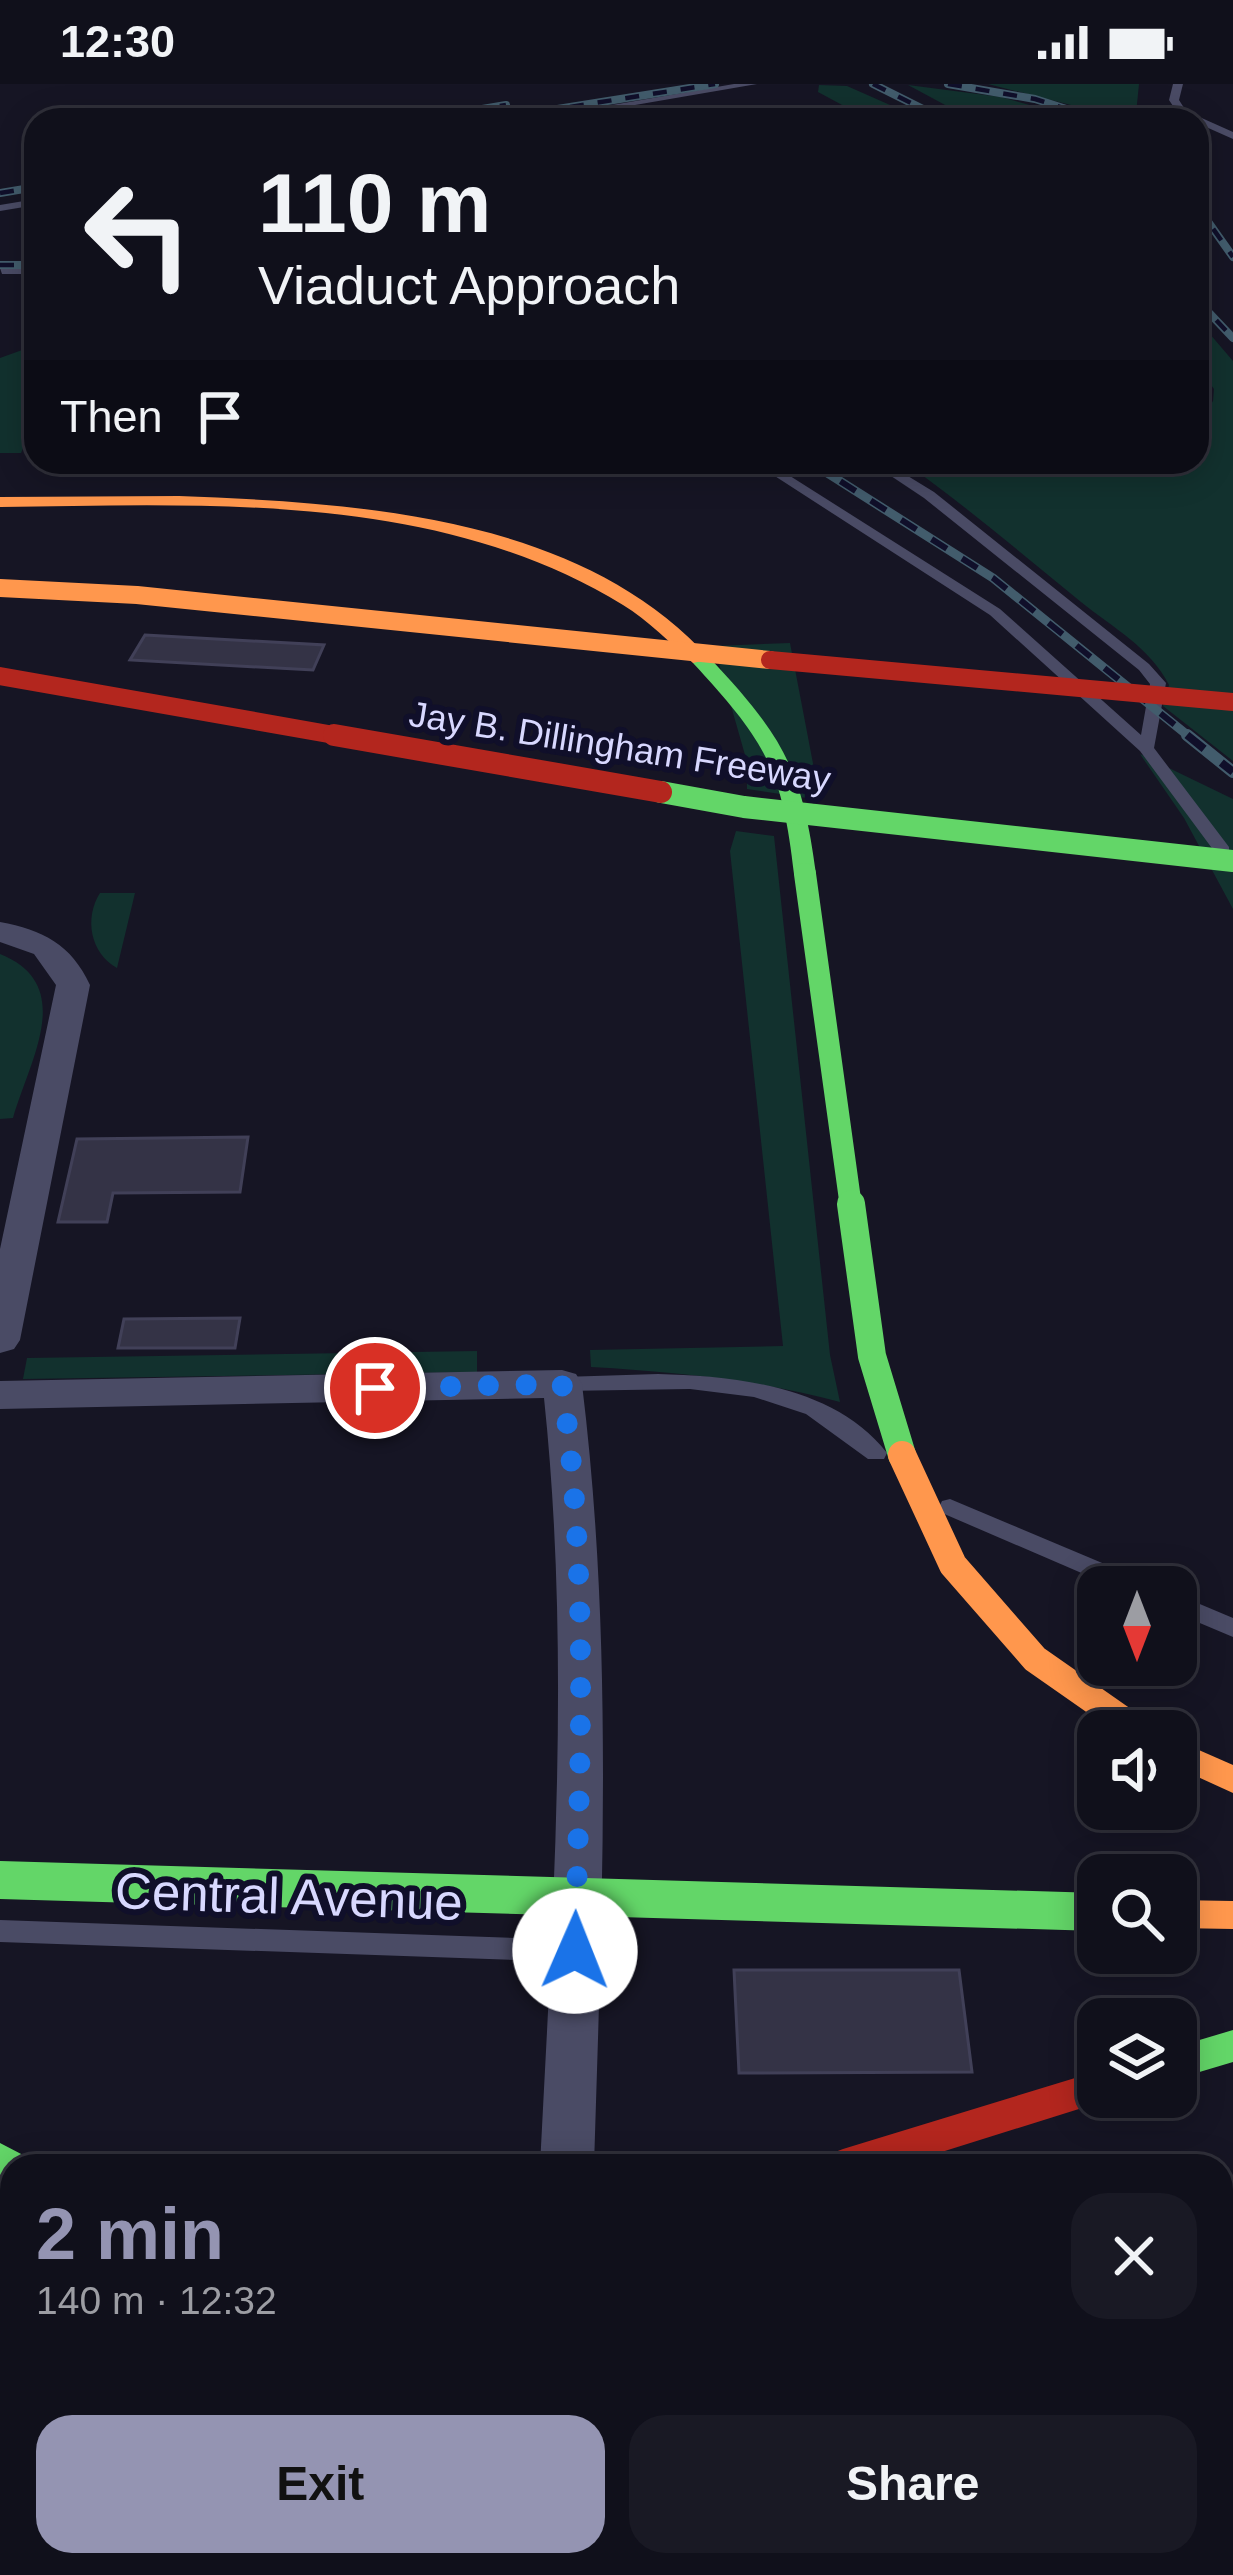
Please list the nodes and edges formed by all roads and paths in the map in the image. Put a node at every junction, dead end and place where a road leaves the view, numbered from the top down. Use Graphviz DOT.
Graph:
graph roads {
  1 [pos="752,84"];
  2 [pos="604,108"];
  3 [pos="778,474"];
  4 [pos="896,474"];
  5 [pos="0,502"];
  6 [pos="0,587"];
  7 [pos="0,676"];
  8 [pos="1233,702"];
  9 [pos="1146,748"];
  10 [pos="1233,864"];
  11 [pos="0,932"];
  12 [pos="0,1340"];
  13 [pos="562,1384"];
  14 [pos="0,1395"];
  15 [pos="1086,1566"];
  16 [pos="1197,1612"];
  17 [pos="1233,1628"];
  18 [pos="1108,1710"];
  19 [pos="1197,1763"];
  20 [pos="1233,1780"];
  21 [pos="0,1880"];
  22 [pos="1077,1911"];
  23 [pos="1197,1915"];
  24 [pos="1233,1916"];
  25 [pos="0,1931"];
  26 [pos="575,1951"];
  27 [pos="1233,2046"];
  28 [pos="1197,2057"];
  29 [pos="1077,2094"];
  30 [pos="567,2154"];
  31 [pos="883,2154"];
  1 -- 2 [label="lane"];
  3 -- 9 [label="lane"];
  4 -- 9 [label="lane"];
  5 -- 18 [label="main road, bridge"];
  6 -- 8 [label="main road, bridge"];
  7 -- 10 [label="main road, Jay B. Dillingham Freeway, bridge"];
  9 -- 10 [label="lane"];
  11 -- 12 [label="street"];
  13 -- 14 [label="street"];
  13 -- 15 [label="lane"];
  13 -- 26 [label="street"];
  16 -- 17 [label="lane"];
  19 -- 20 [label="main road"];
  21 -- 22 [label="main road, bridge"];
  23 -- 24 [label="main road"];
  25 -- 26 [label="lane, Central Avenue"];
  26 -- 30 [label="street"];
  27 -- 28 [label="main road"];
  29 -- 31 [label="main road"];
}
